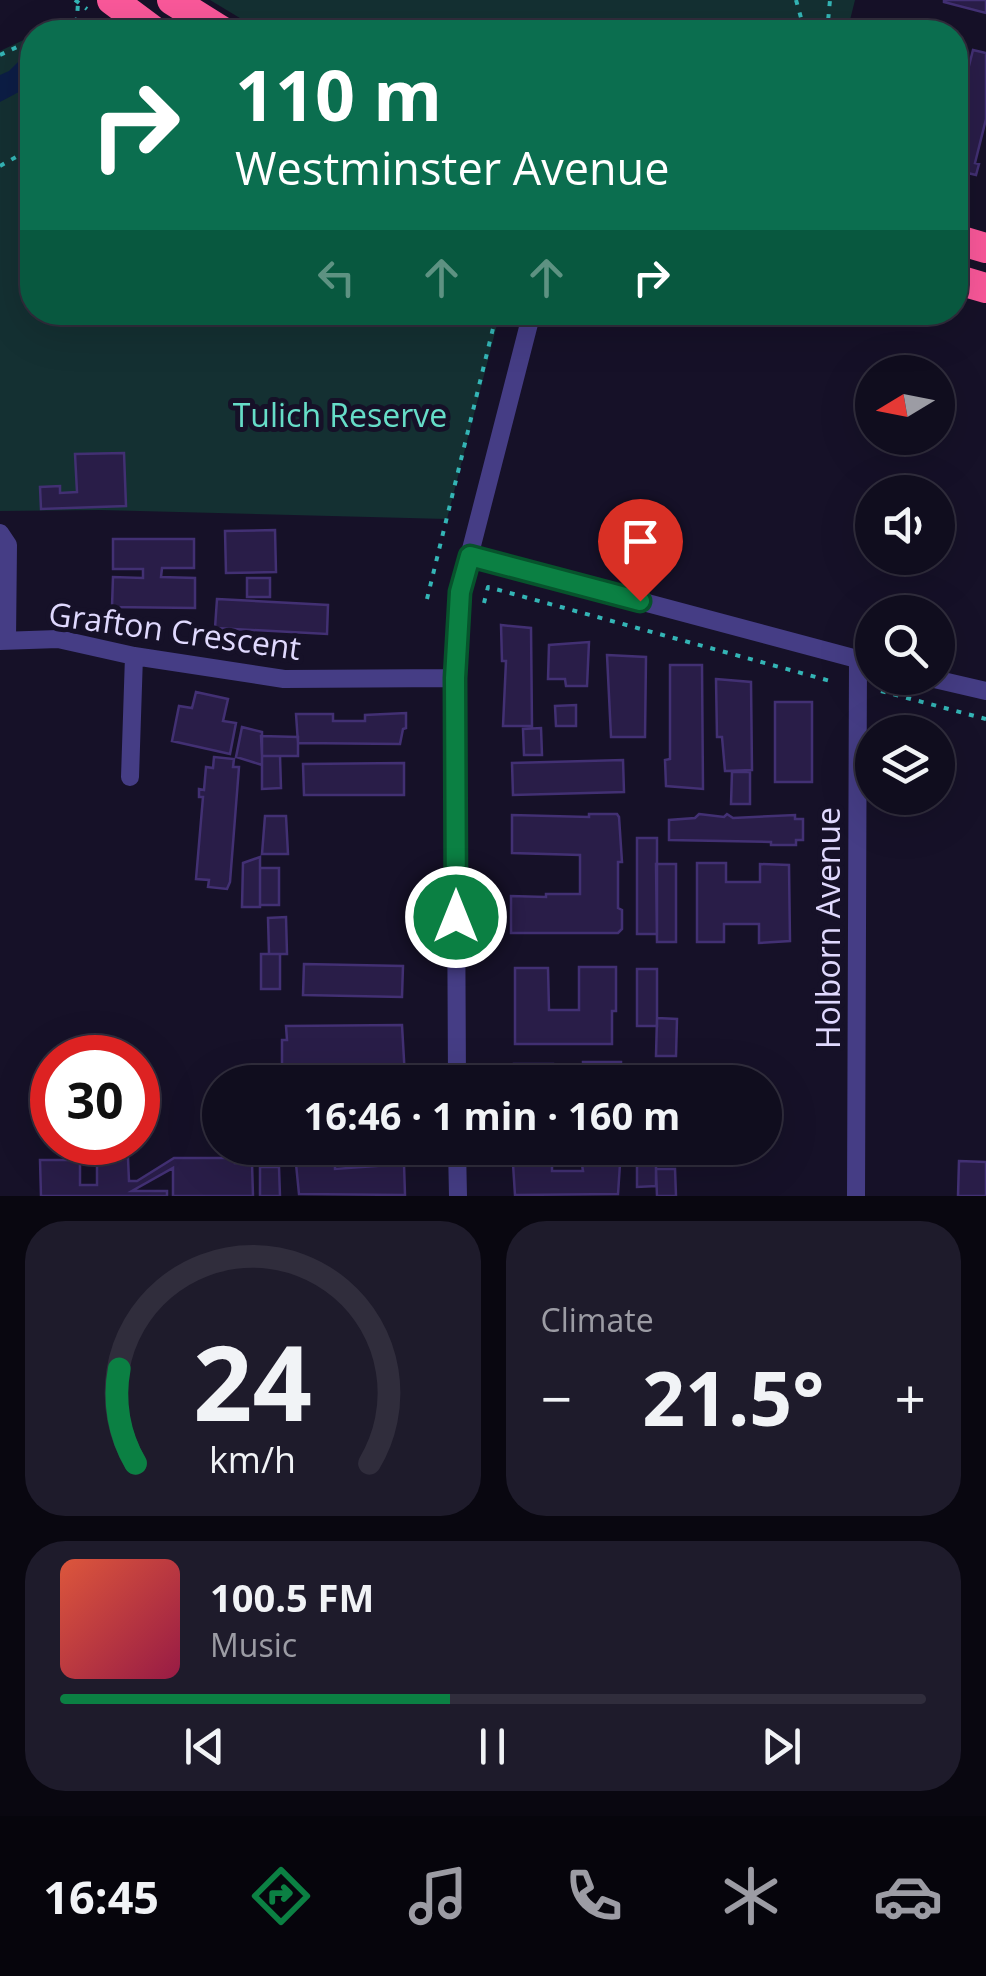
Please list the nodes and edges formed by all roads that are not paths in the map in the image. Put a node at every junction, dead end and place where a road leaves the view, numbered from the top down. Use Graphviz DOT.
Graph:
graph roads {
  1 [pos="172,0"];
  2 [pos="99,4"];
  3 [pos="130,20"];
  4 [pos="204,20"];
  5 [pos="529,325"];
  6 [pos="0,532"];
  7 [pos="470,556"];
  8 [pos="3,640"];
  9 [pos="134,656"];
  10 [pos="855,659"];
  11 [pos="455,678"];
  12 [pos="955,684"];
  13 [pos="986,691"];
  14 [pos="864,695"];
  15 [pos="130,778"];
  16 [pos="457,1065"];
  17 [pos="457,1165"];
  18 [pos="458,1196"];
  19 [pos="856,1196"];
  1 -- 4 [label="highway"];
  2 -- 3 [label="highway"];
  5 -- 7 [label="street"];
  6 -- 8 [label="street, Grafton Crescent"];
  7 -- 10 [label="street"];
  7 -- 11 [label="street"];
  8 -- 9 [label="street, Grafton Crescent"];
  9 -- 11 [label="street, Grafton Crescent"];
  9 -- 15 [label="street"];
  11 -- 16 [label="street"];
  12 -- 13 [label="street"];
  14 -- 19 [label="street, Holborn Avenue"];
  17 -- 18 [label="street"];
}
